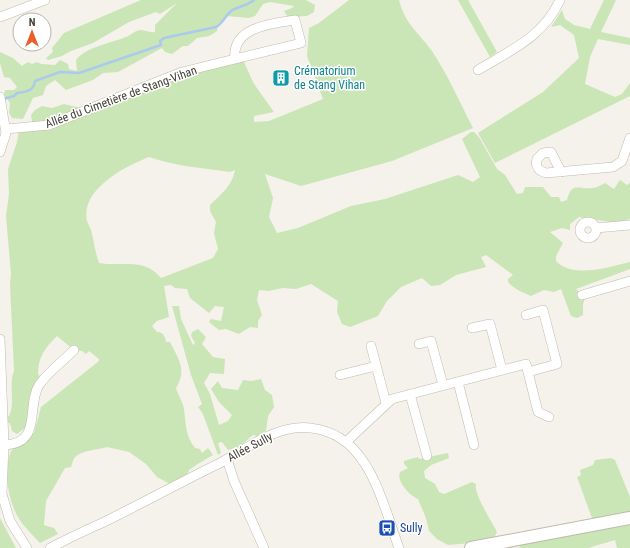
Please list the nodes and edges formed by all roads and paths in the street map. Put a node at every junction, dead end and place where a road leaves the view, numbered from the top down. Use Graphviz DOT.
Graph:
graph roads {
  1 [pos="45,0"];
  2 [pos="560,0"];
  3 [pos="0,17"];
  4 [pos="235,59"];
  5 [pos="478,70"];
  6 [pos="0,99"];
  7 [pos="6,129"];
  8 [pos="630,141"];
  9 [pos="0,152"];
  10 [pos="627,158"];
  11 [pos="562,172"];
  12 [pos="630,224"];
  13 [pos="596,228"];
  14 [pos="630,281"];
  15 [pos="582,295"];
  16 [pos="526,315"];
  17 [pos="472,328"];
  18 [pos="0,339"];
  19 [pos="419,344"];
  20 [pos="371,346"];
  21 [pos="74,350"];
  22 [pos="376,366"];
  23 [pos="502,370"];
  24 [pos="528,372"];
  25 [pos="340,375"];
  26 [pos="458,382"];
  27 [pos="443,385"];
  28 [pos="410,394"];
  29 [pos="386,403"];
  30 [pos="549,417"];
  31 [pos="346,442"];
  32 [pos="474,445"];
  33 [pos="4,446"];
  34 [pos="426,456"];
  35 [pos="227,459"];
  36 [pos="630,518"];
  37 [pos="516,544"];
  38 [pos="27,548"];
  39 [pos="50,548"];
  40 [pos="264,548"];
  41 [pos="399,548"];
  42 [pos="471,548"];
  1 -- 3 [label="street"];
  2 -- 5 [label="street"];
  4 -- 4 [label="street, Allée du Cimetière de Stang-Vihan"];
  4 -- 7 [label="street, Allée du Cimetière de Stang-Vihan"];
  6 -- 7 [label="street"];
  7 -- 9 [label="street"];
  8 -- 10 [label="street"];
  10 -- 11 [label="street"];
  12 -- 13 [label="street"];
  14 -- 15 [label="street"];
  16 -- 24 [label="street"];
  17 -- 23 [label="street"];
  18 -- 33 [label="street"];
  19 -- 27 [label="street"];
  20 -- 22 [label="street"];
  21 -- 33 [label="street"];
  22 -- 25 [label="street"];
  22 -- 29 [label="street"];
  23 -- 24 [label="street"];
  23 -- 26 [label="street"];
  24 -- 30 [label="street"];
  26 -- 27 [label="street"];
  26 -- 32 [label="street"];
  27 -- 28 [label="street"];
  28 -- 29 [label="street"];
  28 -- 34 [label="street"];
  29 -- 31 [label="street"];
  31 -- 35 [label="street, Allée Sully"];
  31 -- 41 [label="street, Allée Sully"];
  33 -- 38 [label="street"];
  35 -- 39 [label="street, Allée Sully"];
  35 -- 40 [label="street"];
  36 -- 37 [label="street"];
  37 -- 42 [label="street"];
}
